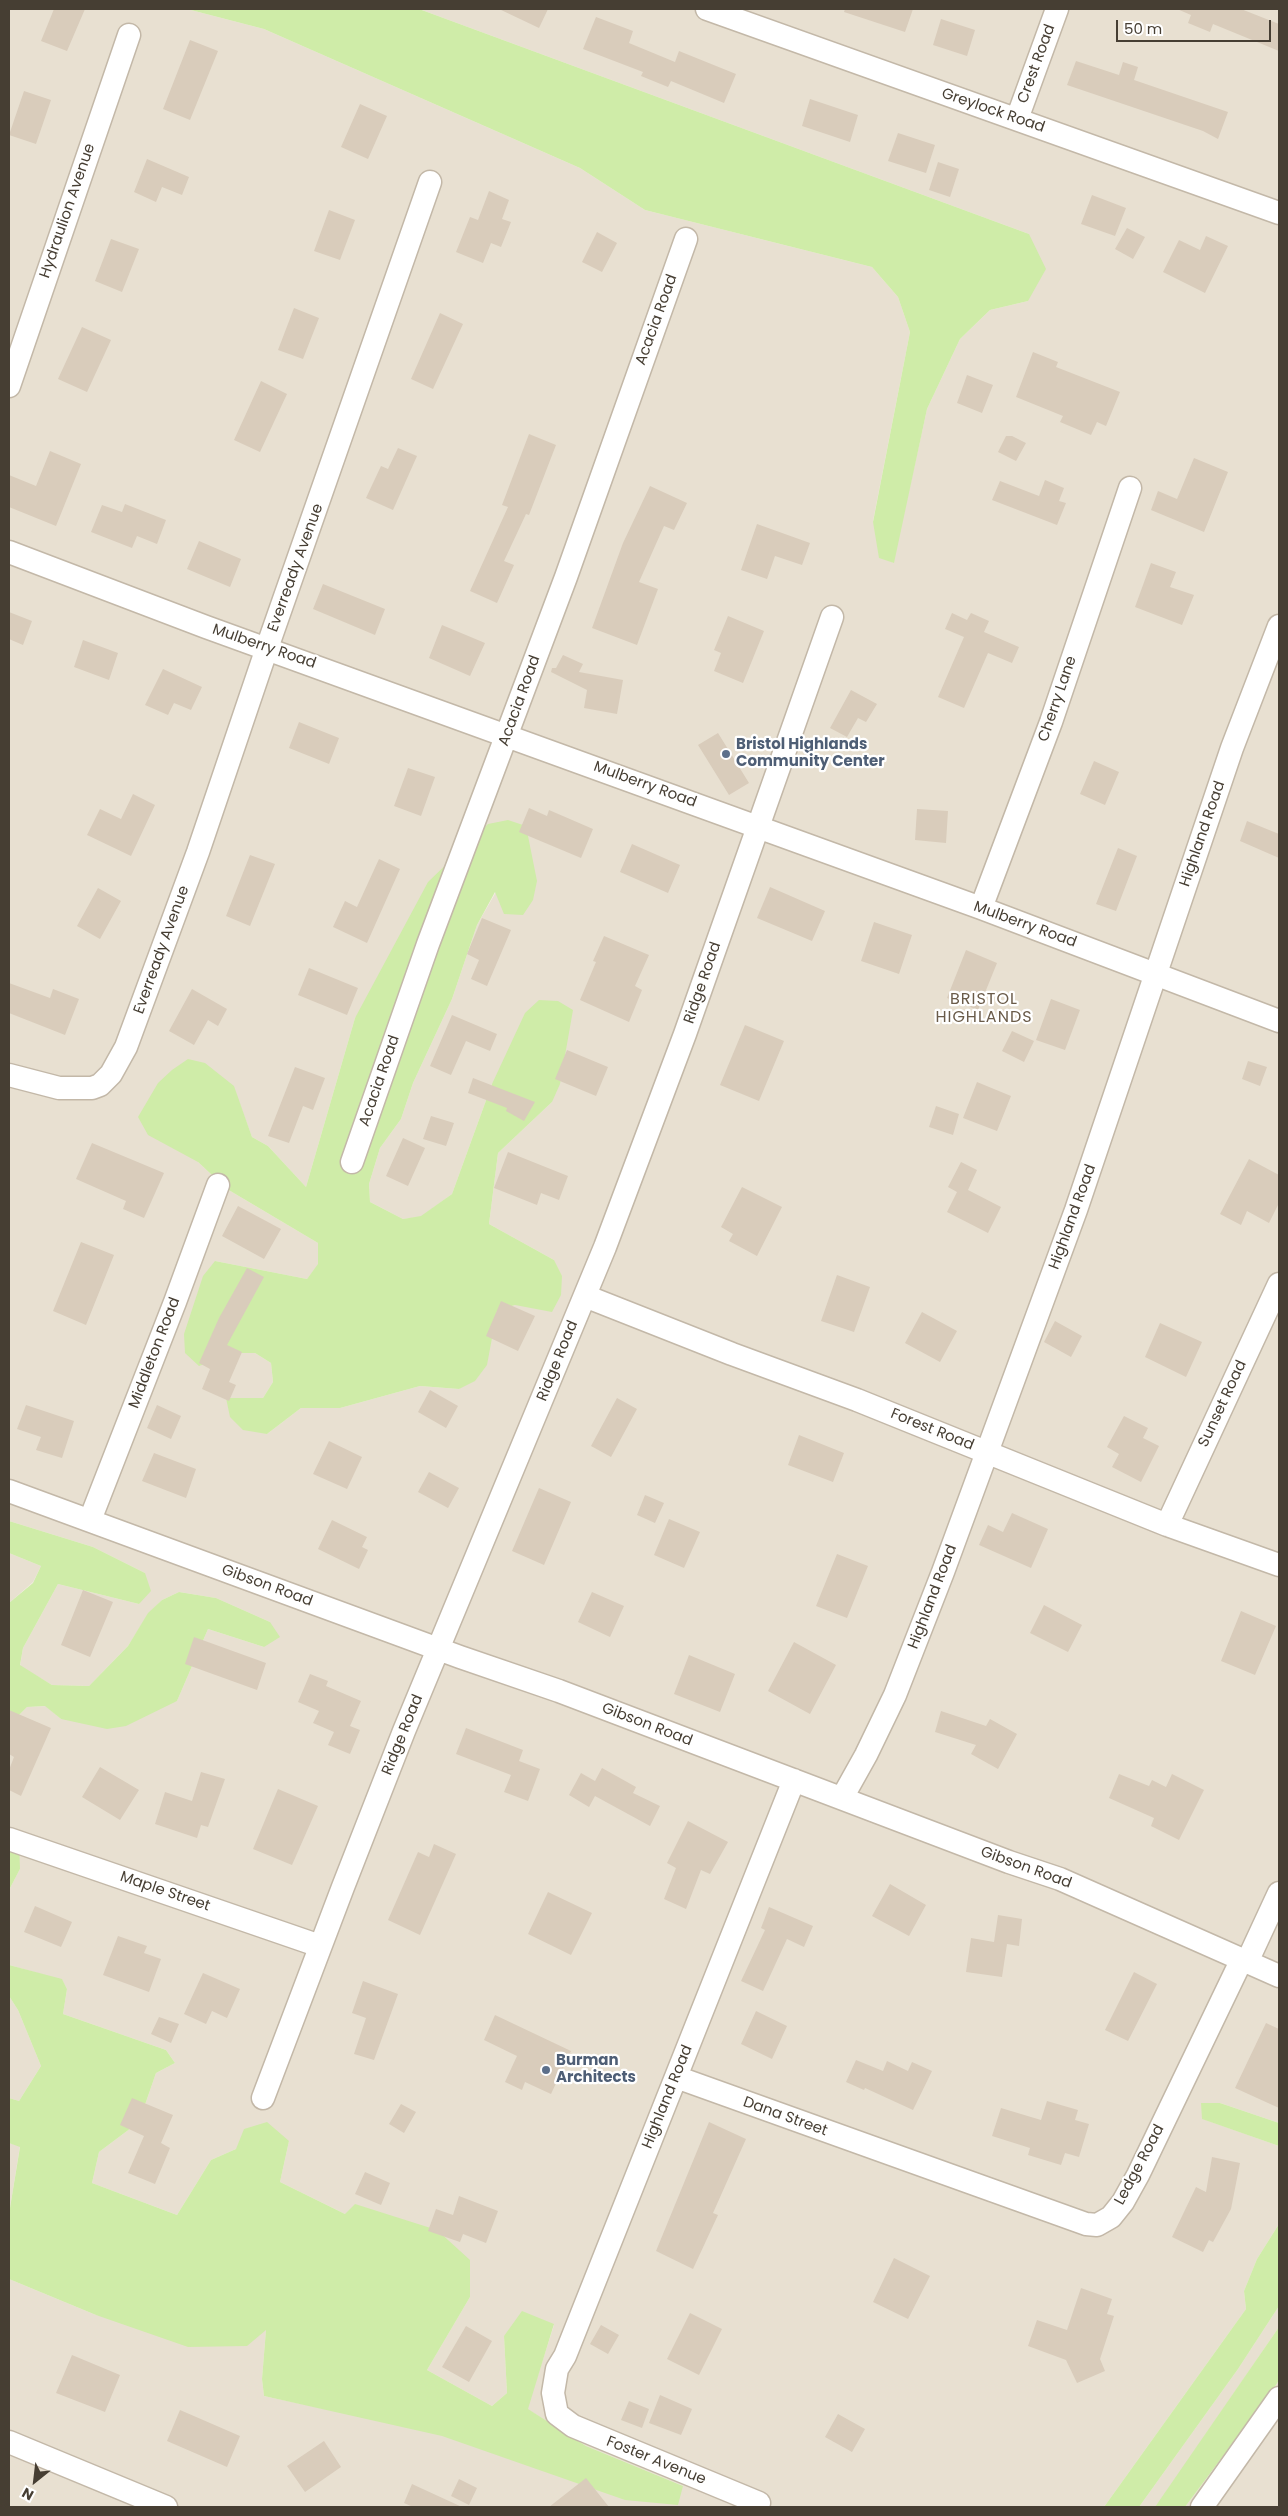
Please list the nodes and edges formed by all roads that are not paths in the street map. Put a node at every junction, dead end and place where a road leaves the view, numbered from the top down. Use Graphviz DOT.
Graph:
graph roads {
  1 [pos="707,9"];
  2 [pos="1057,9"];
  3 [pos="129,35"];
  4 [pos="1017,119"];
  5 [pos="430,182"];
  6 [pos="1279,213"];
  7 [pos="686,239"];
  8 [pos="9,386"];
  9 [pos="1130,488"];
  10 [pos="9,552"];
  11 [pos="832,616"];
  12 [pos="1279,626"];
  13 [pos="267,648"];
  14 [pos="508,735"];
  15 [pos="758,827"];
  16 [pos="981,908"];
  17 [pos="1156,973"];
  18 [pos="1279,1021"];
  19 [pos="9,1075"];
  20 [pos="352,1162"];
  21 [pos="218,1185"];
  22 [pos="1279,1284"];
  23 [pos="585,1296"];
  24 [pos="987,1452"];
  25 [pos="9,1491"];
  26 [pos="90,1520"];
  27 [pos="1166,1525"];
  28 [pos="1279,1565"];
  29 [pos="439,1648"];
  30 [pos="794,1780"];
  31 [pos="842,1798"];
  32 [pos="9,1839"];
  33 [pos="1279,1893"];
  34 [pos="320,1946"];
  35 [pos="1245,1961"];
  36 [pos="1279,1976"];
  37 [pos="676,2077"];
  38 [pos="264,2098"];
  39 [pos="895,2157"];
  40 [pos="1279,2398"];
  41 [pos="557,2414"];
  42 [pos="9,2442"];
  43 [pos="758,2503"];
  44 [pos="166,2507"];
  45 [pos="1202,2507"];
  1 -- 4 [label="street, Greylock Road"];
  2 -- 4 [label="street, Crest Road"];
  3 -- 8 [label="street, Hydraulion Avenue"];
  4 -- 6 [label="street, Greylock Road"];
  5 -- 13 [label="street, Everready Avenue"];
  7 -- 14 [label="street, Acacia Road"];
  9 -- 16 [label="street, Cherry Lane"];
  10 -- 13 [label="street, Mulberry Road"];
  11 -- 15 [label="street, Ridge Road"];
  12 -- 17 [label="street, Highland Road"];
  13 -- 14 [label="street, Mulberry Road"];
  13 -- 19 [label="street, Everready Avenue"];
  14 -- 15 [label="street, Mulberry Road"];
  14 -- 20 [label="street, Acacia Road"];
  15 -- 16 [label="street, Mulberry Road"];
  15 -- 23 [label="street, Ridge Road"];
  16 -- 17 [label="street, Mulberry Road"];
  17 -- 18 [label="street, Mulberry Road"];
  17 -- 24 [label="street, Highland Road"];
  21 -- 26 [label="street, Middleton Road"];
  22 -- 27 [label="street, Sunset Road"];
  23 -- 24 [label="street, Forest Road"];
  23 -- 29 [label="street, Ridge Road"];
  24 -- 27 [label="street, Forest Road"];
  24 -- 31 [label="street, Highland Road"];
  25 -- 26 [label="street, Gibson Road"];
  26 -- 29 [label="street, Gibson Road"];
  27 -- 28 [label="street, Forest Road"];
  29 -- 30 [label="street, Gibson Road"];
  29 -- 34 [label="street, Ridge Road"];
  30 -- 31 [label="street, Gibson Road"];
  30 -- 37 [label="street, Highland Road"];
  31 -- 35 [label="street, Gibson Road"];
  32 -- 34 [label="street, Maple Street"];
  33 -- 35 [label="street, Ledge Road"];
  34 -- 38 [label="street, Ridge Road"];
  35 -- 36 [label="street, Gibson Road"];
  35 -- 39 [label="street, Ledge Road"];
  37 -- 39 [label="street, Dana Street"];
  37 -- 41 [label="street, Highland Road"];
  40 -- 45 [label="street"];
  41 -- 43 [label="street, Foster Avenue"];
  42 -- 44 [label="street"];
}
